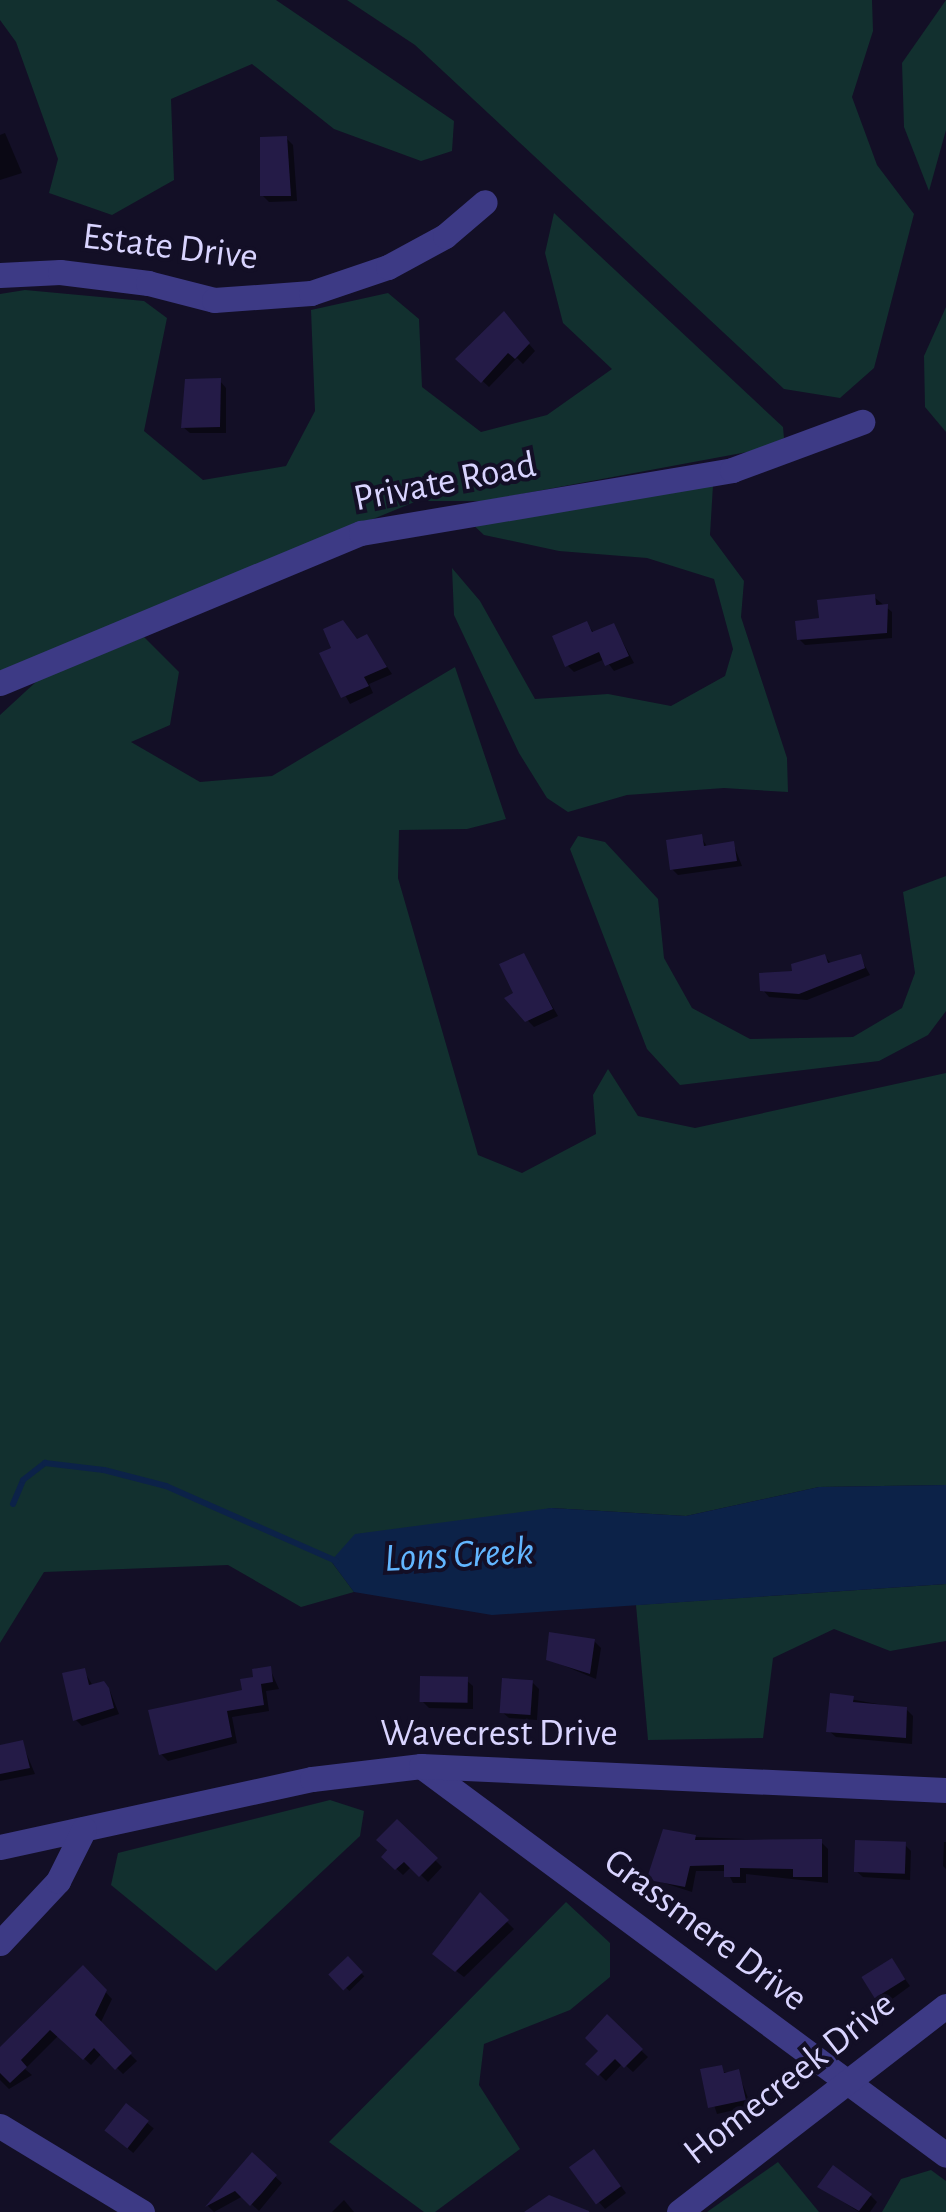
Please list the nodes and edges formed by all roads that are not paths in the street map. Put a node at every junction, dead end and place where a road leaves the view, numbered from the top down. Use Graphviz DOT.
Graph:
graph roads {
  1 [pos="485,202"];
  2 [pos="0,274"];
  3 [pos="862,422"];
  4 [pos="0,683"];
  5 [pos="421,1766"];
  6 [pos="946,1790"];
  7 [pos="84,1829"];
  8 [pos="0,1847"];
  9 [pos="0,1943"];
  10 [pos="946,2006"];
  11 [pos="846,2082"];
  12 [pos="0,2126"];
  13 [pos="946,2155"];
  14 [pos="142,2212"];
  15 [pos="679,2212"];
  1 -- 2 [label="street, Estate Drive"];
  3 -- 4 [label="street, Private Road"];
  5 -- 6 [label="street, Wavecrest Drive"];
  5 -- 7 [label="street, Wavecrest Drive"];
  5 -- 11 [label="street, Grassmere Drive"];
  7 -- 8 [label="street, Wavecrest Drive"];
  7 -- 9 [label="street"];
  10 -- 11 [label="street, Homecreek Drive"];
  11 -- 13 [label="street, Grassmere Drive"];
  11 -- 15 [label="street, Homecreek Drive"];
  12 -- 14 [label="street"];
}
